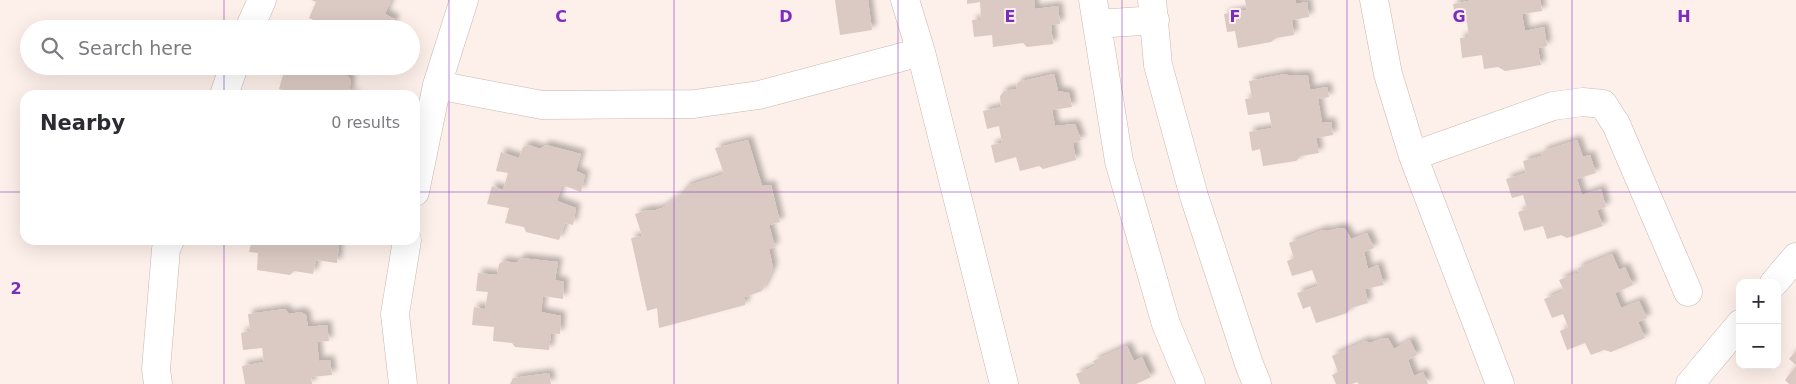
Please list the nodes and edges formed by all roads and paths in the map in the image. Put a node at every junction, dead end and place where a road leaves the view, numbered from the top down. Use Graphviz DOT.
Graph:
graph roads {
  1 [pos="262,0"];
  2 [pos="464,0"];
  3 [pos="905,0"];
  4 [pos="1374,0"];
  5 [pos="1153,10"];
  6 [pos="1096,12"];
  7 [pos="253,20"];
  8 [pos="921,52"];
  9 [pos="231,75"];
  10 [pos="437,85"];
  11 [pos="226,90"];
  12 [pos="1413,156"];
  13 [pos="420,168"];
  14 [pos="168,245"];
  15 [pos="406,245"];
  16 [pos="1796,257"];
  17 [pos="1777,279"];
  18 [pos="1688,292"];
  19 [pos="1736,329"];
  20 [pos="158,384"];
  21 [pos="403,384"];
  22 [pos="1004,384"];
  23 [pos="1191,384"];
  24 [pos="1257,384"];
  25 [pos="1500,384"];
  26 [pos="1690,384"];
  1 -- 7 [label="street"];
  2 -- 10 [label="street"];
  3 -- 8 [label="street"];
  4 -- 12 [label="street"];
  5 -- 6 [label="street"];
  5 -- 24 [label="street"];
  6 -- 23 [label="street"];
  8 -- 10 [label="street"];
  8 -- 22 [label="street"];
  9 -- 11 [label="street"];
  10 -- 13 [label="street"];
  12 -- 18 [label="street"];
  12 -- 25 [label="street"];
  14 -- 20 [label="street"];
  15 -- 21 [label="street"];
  16 -- 17 [label="street"];
  19 -- 26 [label="street"];
}
